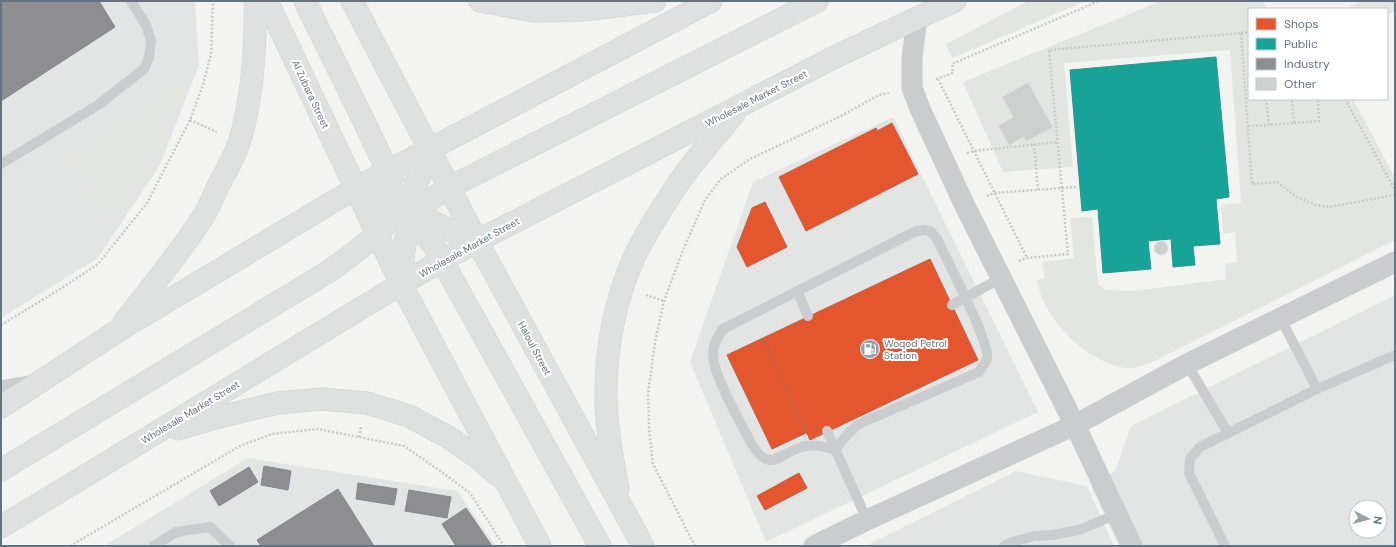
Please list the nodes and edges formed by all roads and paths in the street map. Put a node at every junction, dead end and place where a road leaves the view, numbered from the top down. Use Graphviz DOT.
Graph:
graph roads {
  1 [pos="131,1"];
  2 [pos="213,1"];
  3 [pos="255,1"];
  4 [pos="267,1"];
  5 [pos="305,1"];
  6 [pos="352,1"];
  7 [pos="480,1"];
  8 [pos="654,1"];
  9 [pos="711,1"];
  10 [pos="817,1"];
  11 [pos="955,1"];
  12 [pos="1099,1"];
  13 [pos="917,18"];
  14 [pos="1248,32"];
  15 [pos="1241,33"];
  16 [pos="938,79"];
  17 [pos="912,88"];
  18 [pos="1266,100"];
  19 [pos="1292,100"];
  20 [pos="1319,100"];
  21 [pos="1346,100"];
  22 [pos="739,107"];
  23 [pos="190,120"];
  24 [pos="1294,123"];
  25 [pos="1269,125"];
  26 [pos="1248,126"];
  27 [pos="239,141"];
  28 [pos="1058,142"];
  29 [pos="1034,144"];
  30 [pos="430,148"];
  31 [pos="974,151"];
  32 [pos="1,164"];
  33 [pos="944,164"];
  34 [pos="389,171"];
  35 [pos="450,187"];
  36 [pos="1076,187"];
  37 [pos="356,188"];
  38 [pos="1062,188"];
  39 [pos="1038,190"];
  40 [pos="1395,190"];
  41 [pos="994,193"];
  42 [pos="1395,195"];
  43 [pos="965,206"];
  44 [pos="409,210"];
  45 [pos="377,234"];
  46 [pos="478,241"];
  47 [pos="1027,258"];
  48 [pos="443,260"];
  49 [pos="1395,262"];
  50 [pos="999,274"];
  51 [pos="401,284"];
  52 [pos="797,291"];
  53 [pos="965,298"];
  54 [pos="952,305"];
  55 [pos="808,316"];
  56 [pos="1281,318"];
  57 [pos="1,325"];
  58 [pos="116,332"];
  59 [pos="1395,355"];
  60 [pos="1187,364"];
  61 [pos="37,384"];
  62 [pos="1317,389"];
  63 [pos="1,392"];
  64 [pos="1,407"];
  65 [pos="1075,425"];
  66 [pos="827,431"];
  67 [pos="1228,433"];
  68 [pos="147,439"];
  69 [pos="835,450"];
  70 [pos="1,470"];
  71 [pos="508,484"];
  72 [pos="621,508"];
  73 [pos="1117,514"];
  74 [pos="867,520"];
  75 [pos="1,527"];
  76 [pos="70,546"];
  77 [pos="154,546"];
  78 [pos="230,546"];
  79 [pos="504,546"];
  80 [pos="540,546"];
  81 [pos="600,546"];
  82 [pos="643,546"];
  83 [pos="695,546"];
  84 [pos="816,546"];
  85 [pos="1004,546"];
  86 [pos="1132,546"];
  87 [pos="1225,546"];
  1 -- 32 [label="lane"];
  2 -- 23 [label="path"];
  3 -- 27 [label="main road"];
  4 -- 37 [label="main road, Al Zubara Street"];
  5 -- 34 [label="main road"];
  6 -- 30 [label="main road"];
  7 -- 8 [label="main road"];
  9 -- 30 [label="main road"];
  10 -- 35 [label="main road"];
  11 -- 13 [label="main road, Wholesale Market Street"];
  12 -- 16 [label="path"];
  13 -- 17 [label="street"];
  13 -- 22 [label="main road, Wholesale Market Street"];
  14 -- 15 [label="path"];
  15 -- 26 [label="path"];
  15 -- 28 [label="path"];
  16 -- 17 [label="path"];
  16 -- 31 [label="path"];
  17 -- 33 [label="street"];
  17 -- 83 [label="path"];
  18 -- 25 [label="path"];
  19 -- 24 [label="path"];
  20 -- 24 [label="path"];
  21 -- 40 [label="path"];
  22 -- 46 [label="main road, Wholesale Market Street"];
  22 -- 72 [label="main road"];
  23 -- 27 [label="path"];
  23 -- 57 [label="path"];
  24 -- 25 [label="path"];
  25 -- 26 [label="path"];
  26 -- 42 [label="path"];
  27 -- 58 [label="main road"];
  28 -- 29 [label="path"];
  28 -- 38 [label="path"];
  29 -- 31 [label="path"];
  29 -- 39 [label="path"];
  30 -- 34 [label="main road"];
  30 -- 35 [label="main road, Haloul Street"];
  30 -- 44 [label="main road"];
  31 -- 33 [label="path"];
  31 -- 41 [label="path"];
  33 -- 43 [label="street"];
  34 -- 37 [label="main road"];
  34 -- 44 [label="main road"];
  35 -- 44 [label="main road"];
  35 -- 46 [label="main road, Haloul Street"];
  36 -- 38 [label="path"];
  37 -- 44 [label="main road"];
  37 -- 45 [label="main road"];
  37 -- 58 [label="main road"];
  38 -- 39 [label="path"];
  38 -- 47 [label="path"];
  39 -- 41 [label="path"];
  41 -- 43 [label="path"];
  41 -- 47 [label="path"];
  43 -- 50 [label="street"];
  44 -- 45 [label="main road"];
  44 -- 46 [label="main road"];
  44 -- 48 [label="main road"];
  44 -- 51 [label="main road"];
  45 -- 51 [label="main road"];
  45 -- 70 [label="main road"];
  46 -- 48 [label="main road, Wholesale Market Street"];
  46 -- 72 [label="main road, Haloul Street"];
  47 -- 50 [label="path"];
  48 -- 51 [label="main road, Wholesale Market Street"];
  48 -- 81 [label="main road"];
  49 -- 56 [label="street"];
  50 -- 53 [label="lane"];
  50 -- 65 [label="street"];
  51 -- 68 [label="main road, Wholesale Market Street"];
  51 -- 71 [label="main road"];
  52 -- 53 [label="lane"];
  52 -- 55 [label="lane"];
  52 -- 69 [label="lane"];
  53 -- 54 [label="lane"];
  53 -- 69 [label="lane"];
  56 -- 60 [label="street"];
  56 -- 62 [label="lane"];
  58 -- 61 [label="main road"];
  59 -- 62 [label="lane"];
  60 -- 65 [label="street"];
  60 -- 67 [label="lane"];
  61 -- 63 [label="street"];
  61 -- 64 [label="main road"];
  62 -- 67 [label="lane"];
  65 -- 73 [label="street"];
  65 -- 74 [label="street"];
  66 -- 69 [label="lane"];
  67 -- 87 [label="lane"];
  68 -- 71 [label="main road"];
  68 -- 75 [label="main road, Wholesale Market Street"];
  69 -- 74 [label="lane"];
  71 -- 80 [label="main road"];
  72 -- 82 [label="main road, Haloul Street"];
  73 -- 85 [label="lane"];
  73 -- 86 [label="street"];
  74 -- 84 [label="street"];
  76 -- 79 [label="path"];
  77 -- 78 [label="lane"];
}
